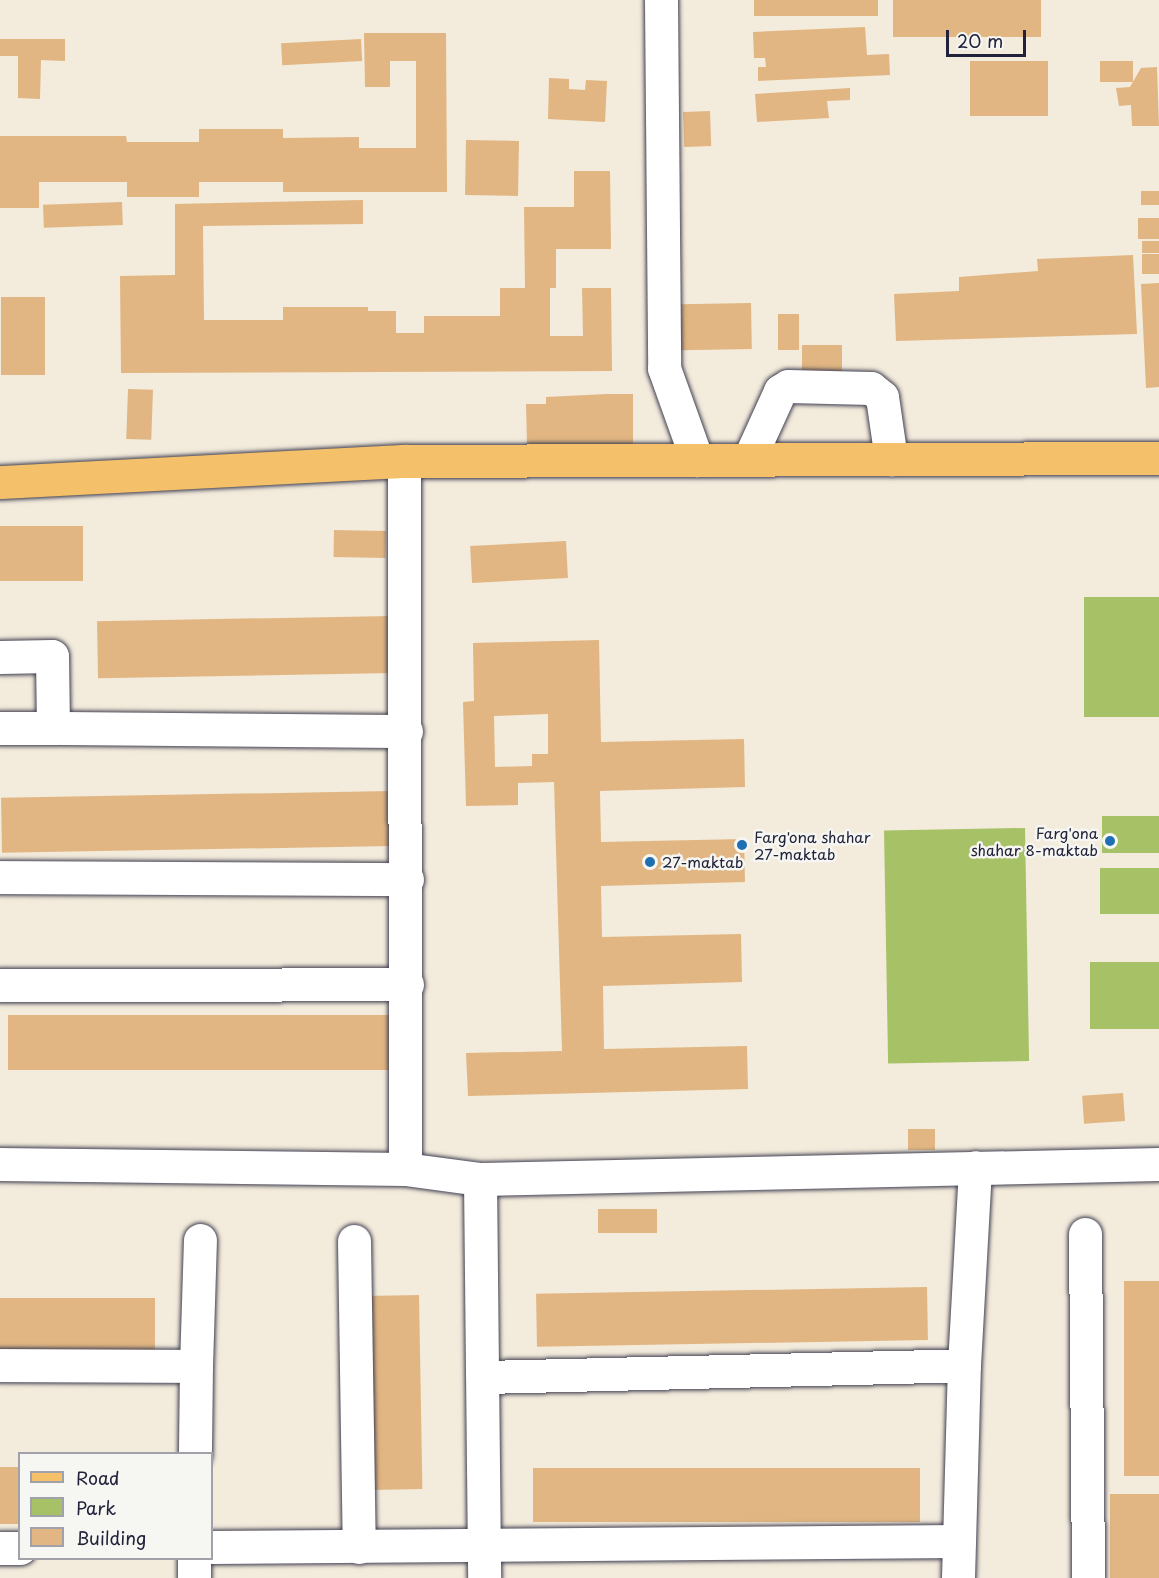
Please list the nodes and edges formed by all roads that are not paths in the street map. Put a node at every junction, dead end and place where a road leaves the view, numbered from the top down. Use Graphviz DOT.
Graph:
graph roads {
  1 [pos="661,0"];
  2 [pos="1159,458"];
  3 [pos="749,459"];
  4 [pos="891,459"];
  5 [pos="697,460"];
  6 [pos="404,462"];
  7 [pos="0,482"];
  8 [pos="0,657"];
  9 [pos="0,728"];
  10 [pos="52,728"];
  11 [pos="406,731"];
  12 [pos="0,877"];
  13 [pos="407,879"];
  14 [pos="407,984"];
  15 [pos="0,985"];
  16 [pos="0,1164"];
  17 [pos="1159,1164"];
  18 [pos="975,1167"];
  19 [pos="405,1169"];
  20 [pos="480,1179"];
  21 [pos="1085,1234"];
  22 [pos="200,1240"];
  23 [pos="354,1241"];
  24 [pos="0,1365"];
  25 [pos="964,1365"];
  26 [pos="196,1366"];
  27 [pos="484,1377"];
  28 [pos="195,1452"];
  29 [pos="959,1541"];
  30 [pos="359,1546"];
  31 [pos="482,1546"];
  32 [pos="213,1547"];
  33 [pos="0,1548"];
  34 [pos="18,1548"];
  35 [pos="194,1560"];
  36 [pos="194,1578"];
  37 [pos="484,1578"];
  38 [pos="958,1578"];
  39 [pos="1089,1578"];
  1 -- 5 [label="street"];
  2 -- 4 [label="main road"];
  3 -- 4 [label="main road"];
  3 -- 4 [label="street"];
  3 -- 5 [label="main road"];
  5 -- 6 [label="main road"];
  6 -- 7 [label="main road"];
  6 -- 11 [label="street"];
  8 -- 10 [label="street"];
  9 -- 10 [label="street"];
  10 -- 11 [label="street"];
  11 -- 13 [label="street"];
  12 -- 13 [label="street"];
  13 -- 14 [label="street"];
  14 -- 15 [label="street"];
  14 -- 19 [label="street"];
  16 -- 19 [label="street"];
  17 -- 18 [label="street"];
  18 -- 20 [label="street"];
  18 -- 25 [label="street"];
  19 -- 20 [label="street"];
  20 -- 27 [label="street"];
  21 -- 39 [label="street"];
  22 -- 26 [label="street"];
  23 -- 30 [label="street"];
  24 -- 26 [label="street"];
  25 -- 27 [label="street"];
  25 -- 29 [label="street"];
  26 -- 28 [label="street"];
  27 -- 31 [label="street"];
  29 -- 31 [label="street"];
  29 -- 38 [label="street"];
  30 -- 31 [label="street"];
  30 -- 32 [label="street"];
  31 -- 37 [label="street"];
  33 -- 34 [label="street"];
  35 -- 36 [label="street"];
}
